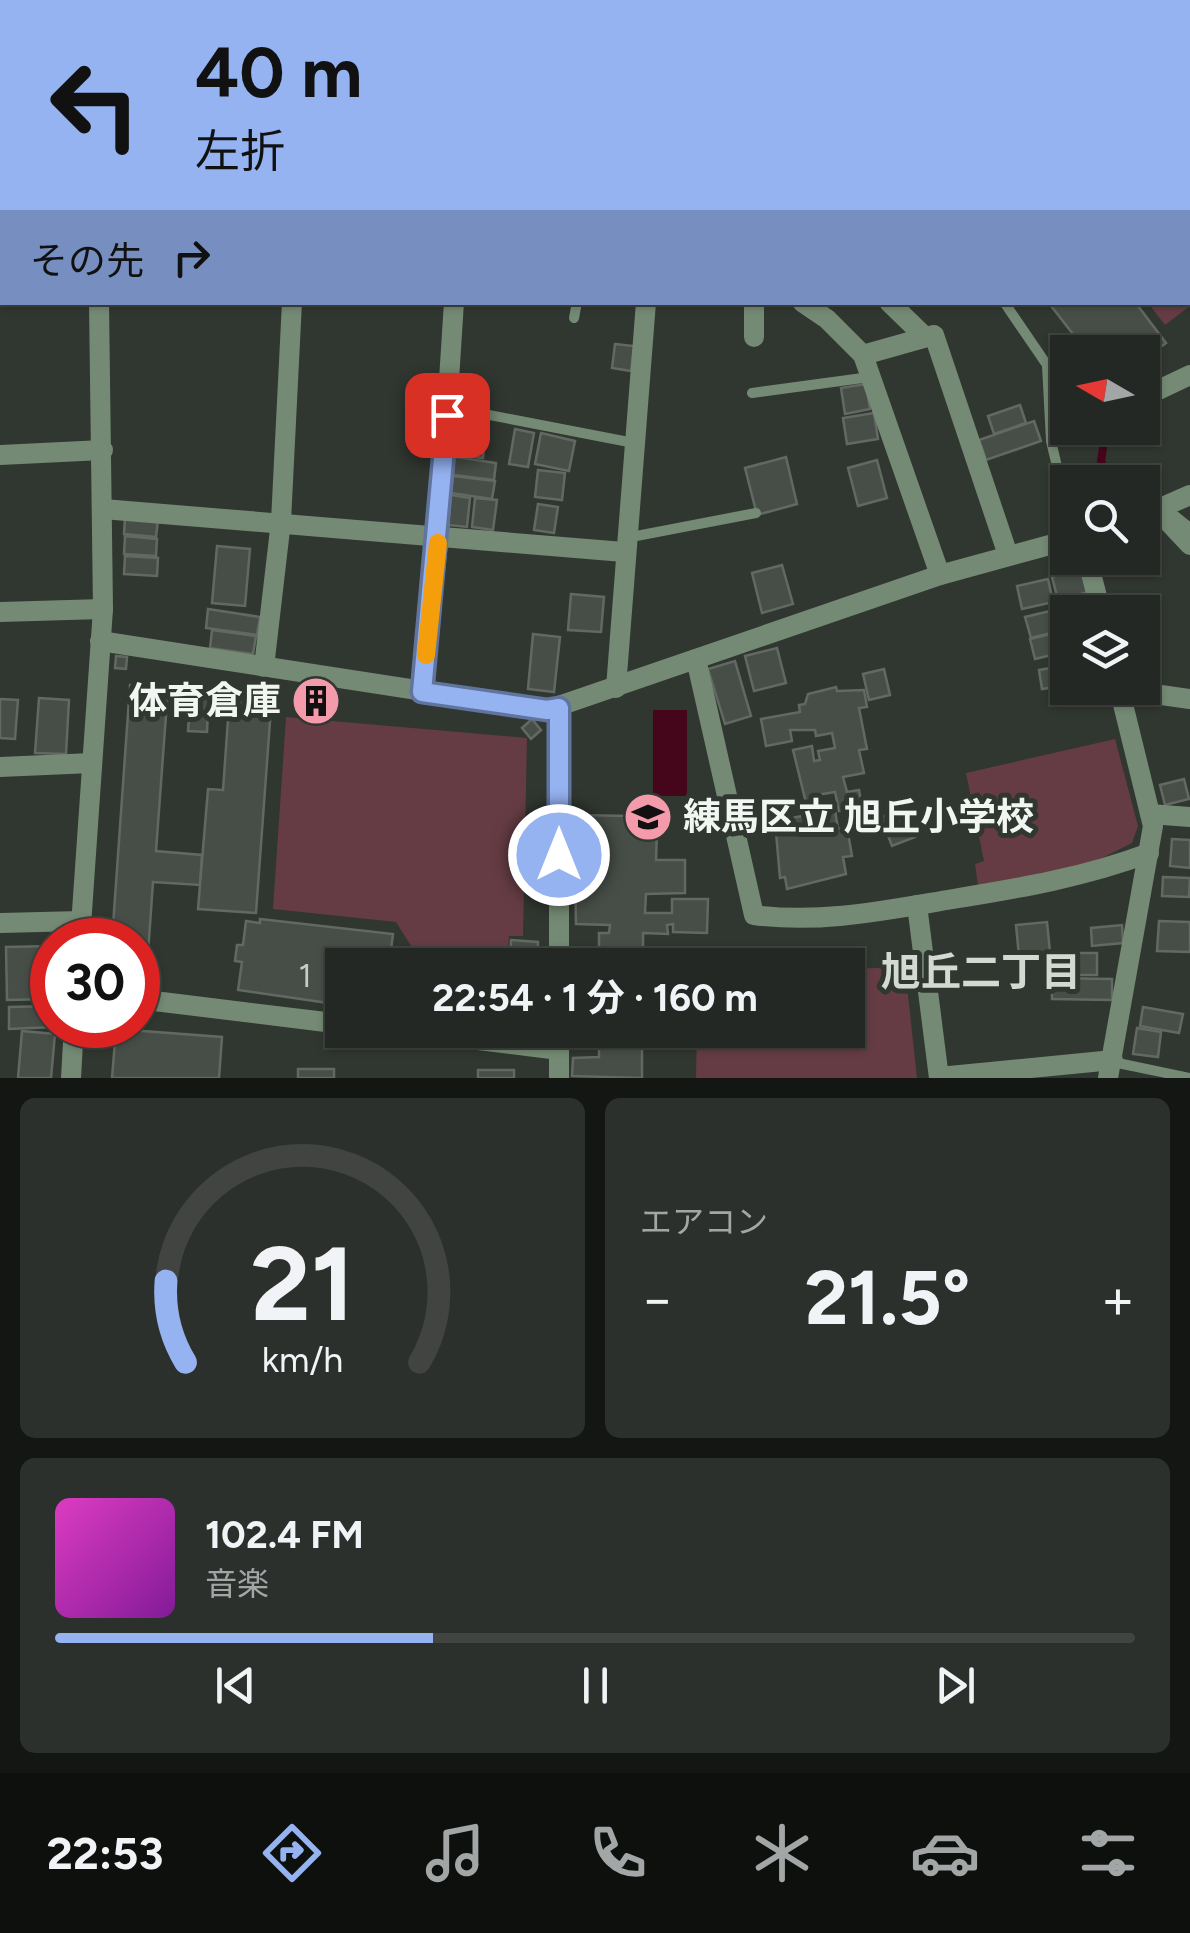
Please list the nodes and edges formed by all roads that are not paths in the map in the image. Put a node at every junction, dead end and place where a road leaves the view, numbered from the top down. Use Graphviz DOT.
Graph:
graph roads {
  1 [pos="99,305"];
  2 [pos="292,305"];
  3 [pos="454,305"];
  4 [pos="576,305"];
  5 [pos="646,305"];
  6 [pos="754,305"];
  7 [pos="806,305"];
  8 [pos="892,305"];
  9 [pos="1006,305"];
  10 [pos="574,318"];
  11 [pos="754,336"];
  12 [pos="924,337"];
  13 [pos="863,355"];
  14 [pos="1190,375"];
  15 [pos="870,377"];
  16 [pos="1160,388"];
  17 [pos="752,393"];
  18 [pos="448,407"];
  19 [pos="634,442"];
  20 [pos="104,450"];
  21 [pos="0,454"];
  22 [pos="1057,465"];
  23 [pos="1190,495"];
  24 [pos="104,508"];
  25 [pos="1160,510"];
  26 [pos="756,513"];
  27 [pos="1160,514"];
  28 [pos="1160,516"];
  29 [pos="281,522"];
  30 [pos="1190,528"];
  31 [pos="439,535"];
  32 [pos="1050,544"];
  33 [pos="1190,544"];
  34 [pos="625,545"];
  35 [pos="1008,555"];
  36 [pos="940,575"];
  37 [pos="103,608"];
  38 [pos="0,612"];
  39 [pos="100,641"];
  40 [pos="696,659"];
  41 [pos="264,667"];
  42 [pos="616,688"];
  43 [pos="422,692"];
  44 [pos="1160,694"];
  45 [pos="1190,699"];
  46 [pos="1123,705"];
  47 [pos="559,708"];
  48 [pos="92,763"];
  49 [pos="0,767"];
  50 [pos="1150,814"];
  51 [pos="1190,817"];
  52 [pos="1149,853"];
  53 [pos="918,905"];
  54 [pos="81,918"];
  55 [pos="0,923"];
  56 [pos="30,926"];
  57 [pos="559,948"];
  58 [pos="160,1001"];
  59 [pos="325,1022"];
  60 [pos="73,1048"];
  61 [pos="559,1048"];
  62 [pos="1111,1067"];
  63 [pos="939,1077"];
  64 [pos="71,1078"];
  65 [pos="559,1078"];
  66 [pos="1190,1078"];
  1 -- 20 [label="street"];
  2 -- 29 [label="street"];
  3 -- 18 [label="street"];
  4 -- 10 [label="lane"];
  5 -- 19 [label="street"];
  6 -- 11 [label="street"];
  7 -- 13 [label="street"];
  8 -- 12 [label="street"];
  9 -- 22 [label="lane"];
  12 -- 13 [label="street"];
  12 -- 35 [label="street"];
  13 -- 15 [label="street"];
  14 -- 16 [label="street"];
  15 -- 17 [label="lane"];
  15 -- 36 [label="street"];
  18 -- 19 [label="lane"];
  18 -- 31 [label="street"];
  19 -- 34 [label="street"];
  20 -- 21 [label="street"];
  20 -- 24 [label="street"];
  23 -- 25 [label="street"];
  24 -- 29 [label="street"];
  24 -- 37 [label="street"];
  26 -- 34 [label="lane"];
  27 -- 30 [label="lane"];
  28 -- 33 [label="street"];
  29 -- 31 [label="street"];
  29 -- 41 [label="street"];
  31 -- 34 [label="street"];
  31 -- 43 [label="street"];
  32 -- 35 [label="street"];
  34 -- 42 [label="street"];
  35 -- 36 [label="street"];
  36 -- 40 [label="street"];
  37 -- 38 [label="street"];
  37 -- 39 [label="street"];
  39 -- 41 [label="street"];
  39 -- 48 [label="street"];
  40 -- 42 [label="street"];
  40 -- 53 [label="street"];
  41 -- 43 [label="street"];
  42 -- 47 [label="street"];
  43 -- 47 [label="street"];
  44 -- 45 [label="street"];
  46 -- 50 [label="street"];
  47 -- 57 [label="street"];
  48 -- 49 [label="street"];
  48 -- 54 [label="street"];
  50 -- 51 [label="street"];
  50 -- 52 [label="street"];
  52 -- 53 [label="street"];
  52 -- 62 [label="street"];
  53 -- 63 [label="street"];
  55 -- 56 [label="street"];
  58 -- 59 [label="street"];
  60 -- 64 [label="street"];
  61 -- 65 [label="street"];
  62 -- 63 [label="street"];
  62 -- 66 [label="lane"];
}
